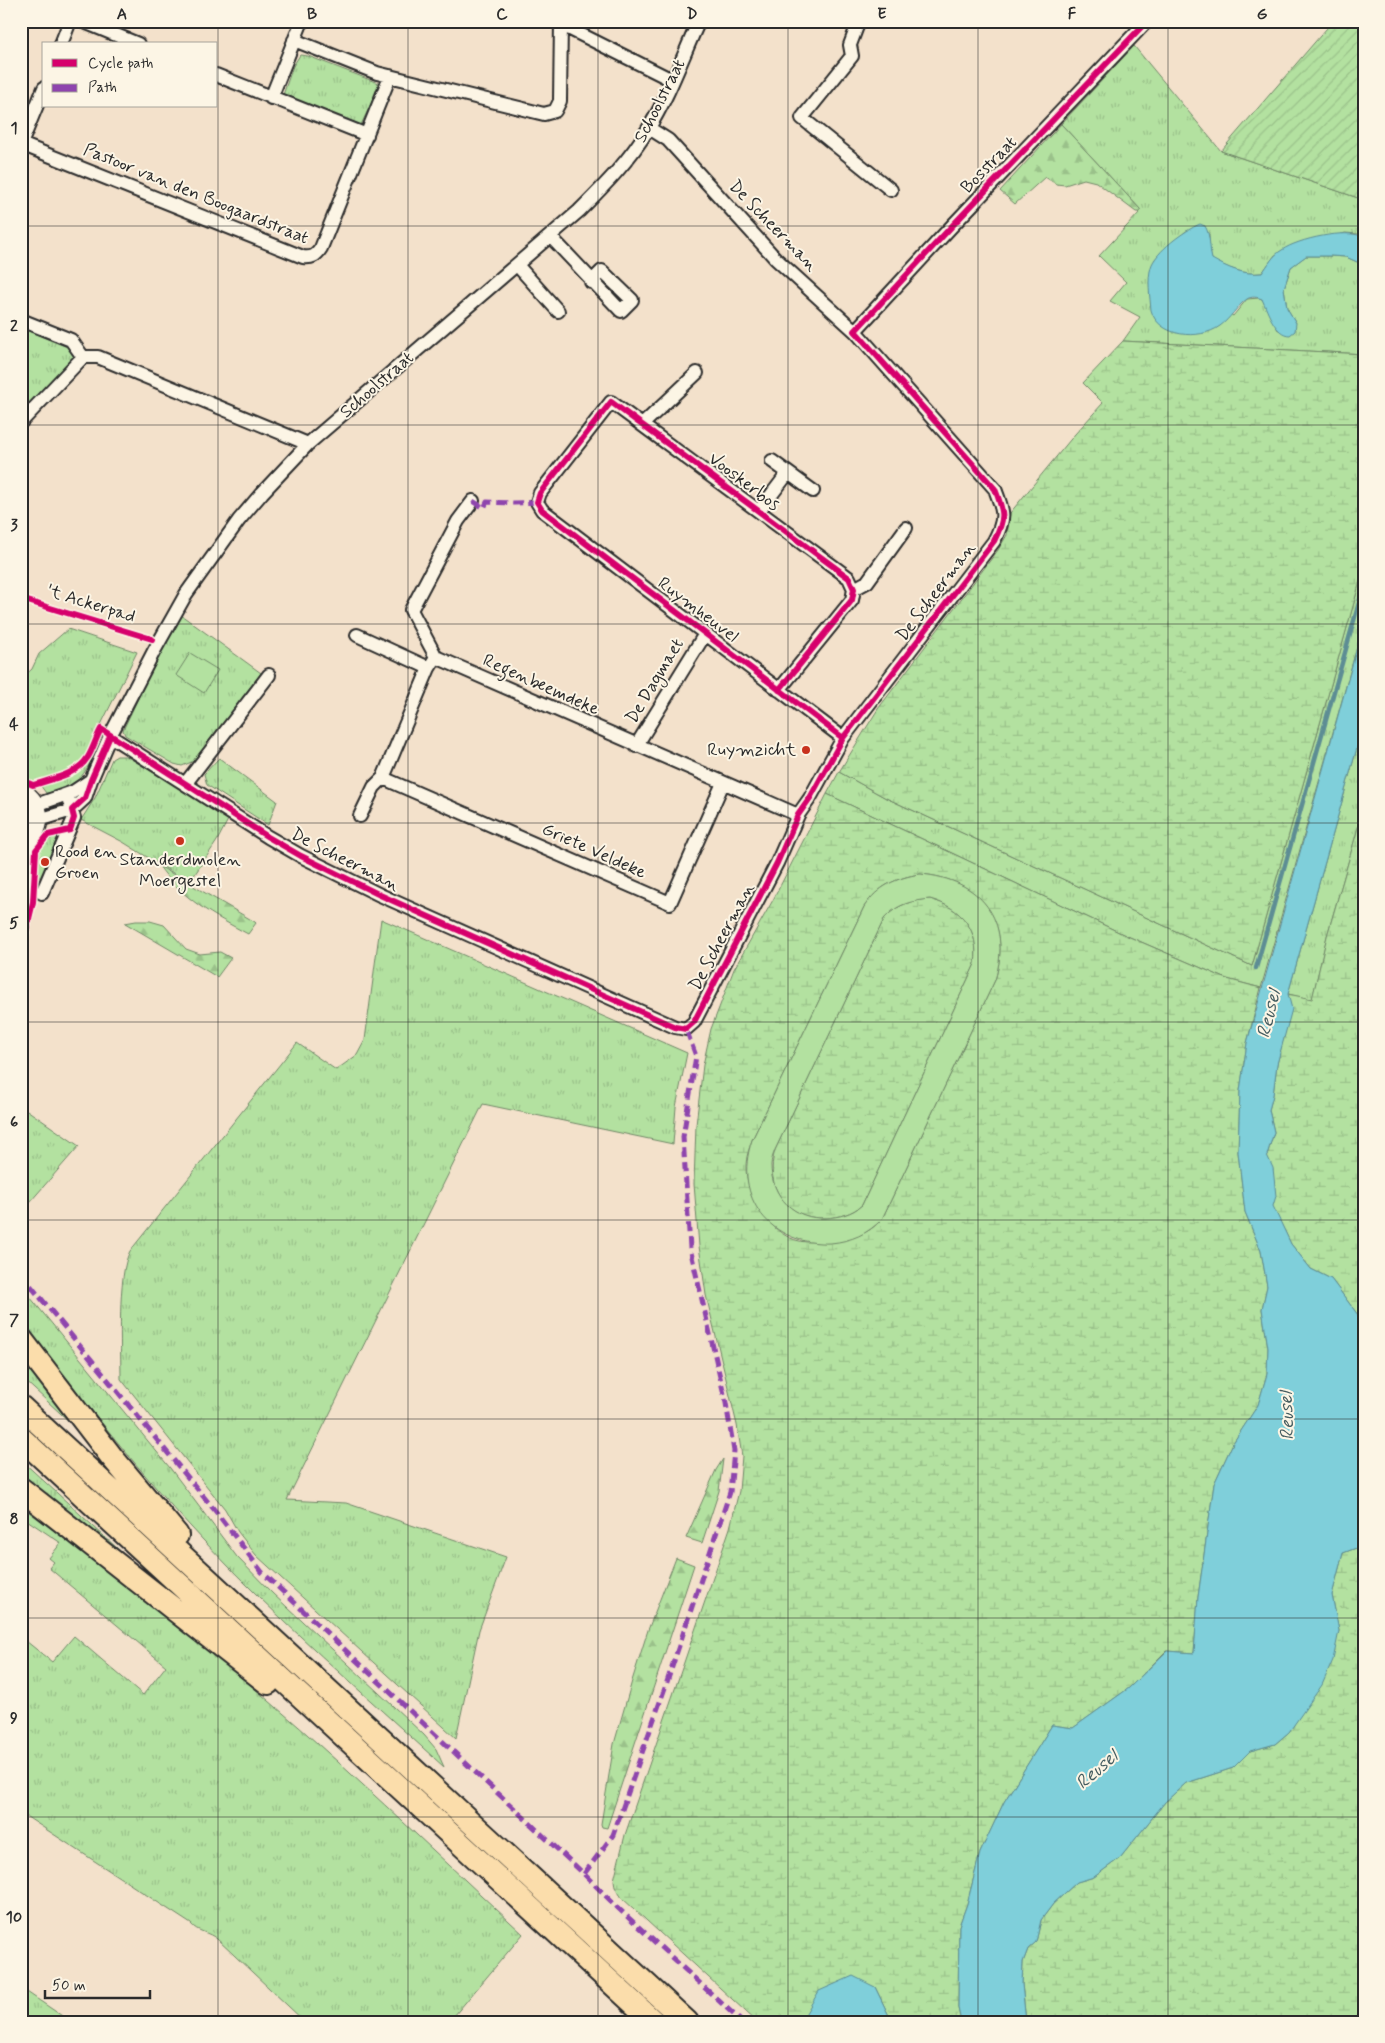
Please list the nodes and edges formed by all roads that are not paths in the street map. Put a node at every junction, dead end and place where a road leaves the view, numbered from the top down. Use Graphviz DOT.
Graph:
graph roads {
  1 [pos="70,21"];
  2 [pos="82,21"];
  3 [pos="302,21"];
  4 [pos="699,21"];
  5 [pos="859,21"];
  6 [pos="1147,21"];
  7 [pos="562,23"];
  8 [pos="294,40"];
  9 [pos="62,42"];
  10 [pos="133,42"];
  11 [pos="218,76"];
  12 [pos="390,76"];
  13 [pos="672,80"];
  14 [pos="42,93"];
  15 [pos="271,98"];
  16 [pos="649,128"];
  17 [pos="367,135"];
  18 [pos="21,144"];
  19 [pos="891,190"];
  20 [pos="550,236"];
  21 [pos="517,265"];
  22 [pos="591,282"];
  23 [pos="558,311"];
  24 [pos="21,320"];
  25 [pos="855,331"];
  26 [pos="83,357"];
  27 [pos="698,373"];
  28 [pos="24,414"];
  29 [pos="642,424"];
  30 [pos="308,444"];
  31 [pos="772,461"];
  32 [pos="788,473"];
  33 [pos="812,491"];
  34 [pos="474,501"];
  35 [pos="537,502"];
  36 [pos="759,512"];
  37 [pos="906,528"];
  38 [pos="854,589"];
  39 [pos="705,634"];
  40 [pos="357,635"];
  41 [pos="433,663"];
  42 [pos="269,675"];
  43 [pos="779,690"];
  44 [pos="110,736"];
  45 [pos="843,738"];
  46 [pos="636,746"];
  47 [pos="383,778"];
  48 [pos="90,780"];
  49 [pos="723,783"];
  50 [pos="185,784"];
  51 [pos="21,792"];
  52 [pos="67,794"];
  53 [pos="72,810"];
  54 [pos="37,813"];
  55 [pos="360,816"];
  56 [pos="798,816"];
  57 [pos="24,842"];
  58 [pos="42,893"];
  59 [pos="21,903"];
  60 [pos="21,1339"];
  61 [pos="21,1407"];
  62 [pos="21,1438"];
  63 [pos="21,1489"];
  64 [pos="234,1603"];
  65 [pos="377,1766"];
  66 [pos="654,2022"];
  67 [pos="687,2022"];
  1 -- 9 [label="street"];
  2 -- 10 [label="street"];
  3 -- 8 [label="street"];
  4 -- 13 [label="street, Schoolstraat"];
  5 -- 19 [label="street"];
  6 -- 25 [label="street, Bosstraat"];
  7 -- 12 [label="street"];
  7 -- 13 [label="street"];
  8 -- 12 [label="street"];
  8 -- 15 [label="street"];
  11 -- 15 [label="street"];
  12 -- 17 [label="street, Pastoor van den Boogaardstraat"];
  13 -- 16 [label="street, Schoolstraat"];
  14 -- 18 [label="street, Pastoor van den Boogaardstraat"];
  15 -- 17 [label="street"];
  16 -- 20 [label="street, Schoolstraat"];
  16 -- 25 [label="street, De Scheerman"];
  17 -- 18 [label="street, Pastoor van den Boogaardstraat"];
  20 -- 21 [label="street, Schoolstraat"];
  20 -- 22 [label="street"];
  21 -- 23 [label="street"];
  21 -- 30 [label="street, Schoolstraat"];
  24 -- 26 [label="street"];
  25 -- 45 [label="street, De Scheerman"];
  26 -- 28 [label="street"];
  26 -- 30 [label="street"];
  27 -- 29 [label="street"];
  29 -- 35 [label="street, Vooskerbos"];
  29 -- 36 [label="street, Vooskerbos"];
  30 -- 44 [label="street, Schoolstraat"];
  31 -- 32 [label="street, Vooskerbos"];
  32 -- 33 [label="street, Vooskerbos"];
  32 -- 36 [label="street, Vooskerbos"];
  34 -- 41 [label="street"];
  35 -- 39 [label="street, Ruymheuvel"];
  36 -- 38 [label="street, Vooskerbos"];
  37 -- 38 [label="street"];
  38 -- 43 [label="street"];
  39 -- 43 [label="street, Ruymheuvel"];
  39 -- 46 [label="street, De Dagmaet"];
  40 -- 41 [label="street, Regenbeemdeke"];
  41 -- 46 [label="street, Regenbeemdeke"];
  41 -- 47 [label="street"];
  42 -- 50 [label="street"];
  43 -- 45 [label="street, Ruymheuvel"];
  44 -- 48 [label="street, Schoolstraat"];
  44 -- 50 [label="street, De Scheerman"];
  45 -- 56 [label="street, De Scheerman"];
  46 -- 49 [label="street, Regenbeemdeke"];
  47 -- 49 [label="street, Griete Veldeke"];
  47 -- 55 [label="street"];
  48 -- 52 [label="street"];
  48 -- 53 [label="street, Schoolstraat"];
  49 -- 56 [label="street, Regenbeemdeke"];
  50 -- 56 [label="street, De Scheerman"];
  51 -- 54 [label="main road"];
  52 -- 53 [label="street, Schoolstraat"];
  52 -- 54 [label="street"];
  53 -- 54 [label="street"];
  53 -- 58 [label="street, Schoolstraat"];
  54 -- 57 [label="main road"];
  57 -- 59 [label="main road"];
  60 -- 64 [label="highway"];
  61 -- 64 [label="highway"];
  62 -- 65 [label="highway"];
  63 -- 65 [label="highway"];
  64 -- 67 [label="highway"];
  65 -- 66 [label="highway"];
}
